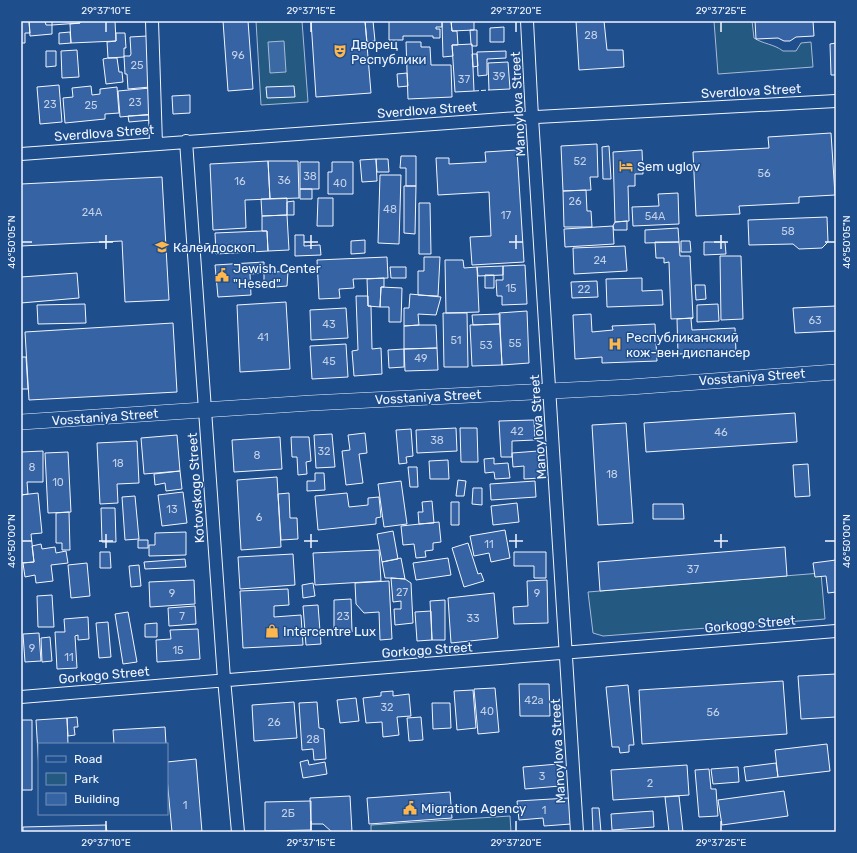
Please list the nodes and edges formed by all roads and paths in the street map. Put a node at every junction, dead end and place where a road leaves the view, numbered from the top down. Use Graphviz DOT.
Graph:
graph roads {
  1 [pos="152,21"];
  2 [pos="527,21"];
  3 [pos="836,101"];
  4 [pos="532,117"];
  5 [pos="186,142"];
  6 [pos="156,144"];
  7 [pos="21,154"];
  8 [pos="836,372"];
  9 [pos="550,391"];
  10 [pos="205,410"];
  11 [pos="21,422"];
  12 [pos="836,631"];
  13 [pos="566,654"];
  14 [pos="224,679"];
  15 [pos="21,697"];
  16 [pos="238,832"];
  17 [pos="577,832"];
  1 -- 6 [label="street"];
  2 -- 4 [label="street, Manoylova Street"];
  3 -- 4 [label="street, Sverdlova Street"];
  4 -- 5 [label="street, Sverdlova Street"];
  4 -- 9 [label="street, Manoylova Street"];
  5 -- 6 [label="street, Sverdlova Street"];
  5 -- 10 [label="street, Kotovskogo Street"];
  6 -- 7 [label="street, Sverdlova Street"];
  8 -- 9 [label="street, Vosstaniya Street"];
  9 -- 10 [label="street, Vosstaniya Street"];
  9 -- 13 [label="street, Manoylova Street"];
  10 -- 11 [label="street, Vosstaniya Street"];
  10 -- 14 [label="street, Kotovskogo Street"];
  12 -- 13 [label="street, Gorkogo Street"];
  13 -- 14 [label="street, Gorkogo Street"];
  13 -- 17 [label="street, Manoylova Street"];
  14 -- 15 [label="street, Gorkogo Street"];
  14 -- 16 [label="street, Kotovskogo Street"];
}
